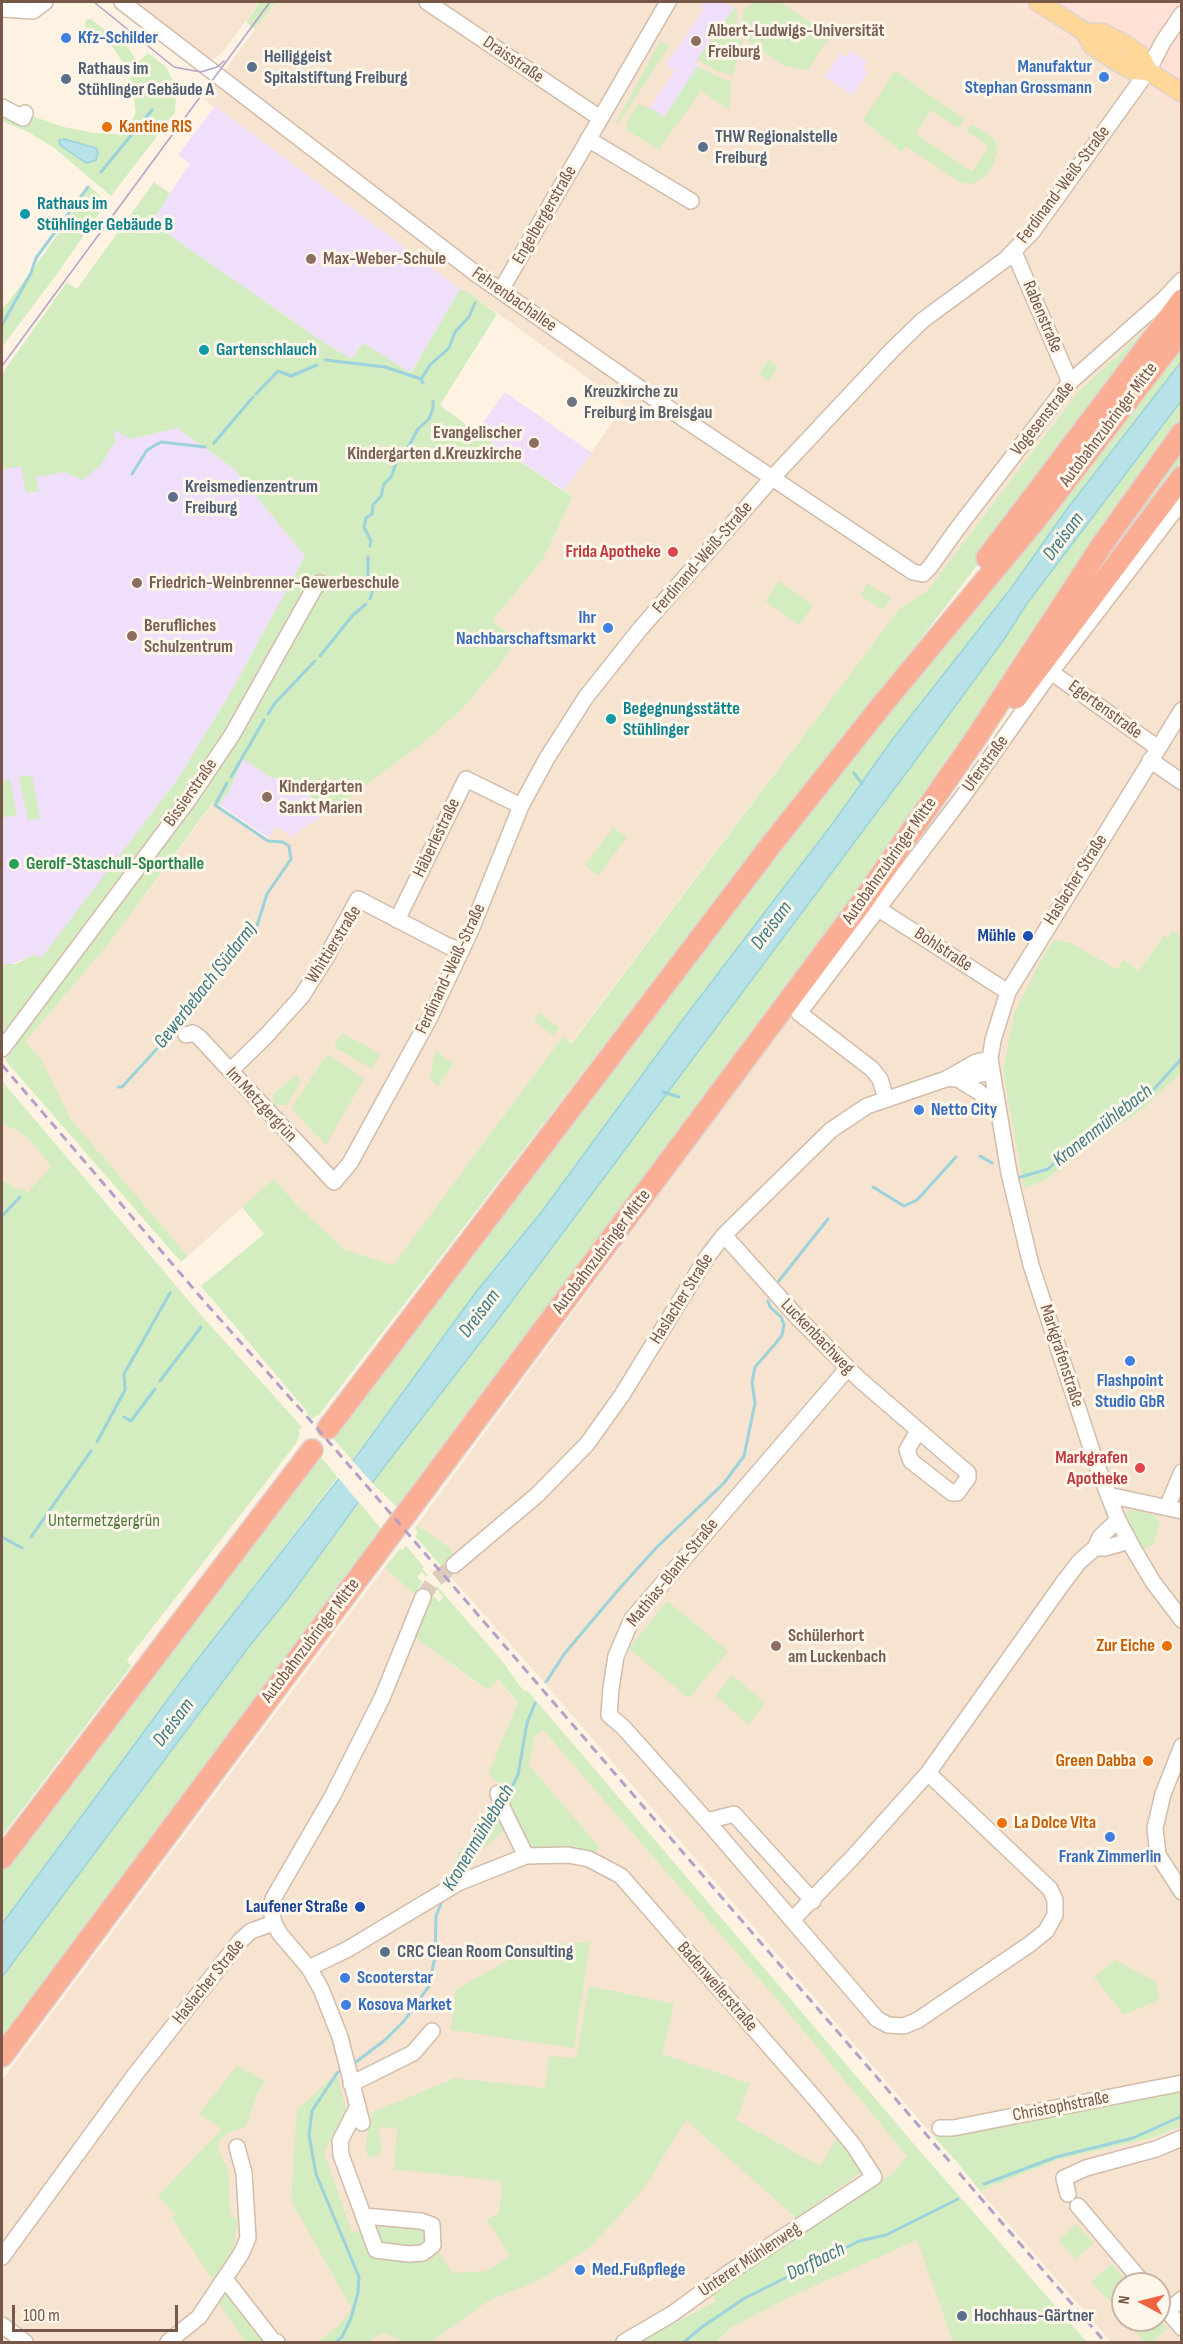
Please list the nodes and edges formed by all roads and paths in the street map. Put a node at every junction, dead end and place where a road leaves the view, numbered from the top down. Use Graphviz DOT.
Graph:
graph roads {
  1 [pos="45,2"];
  2 [pos="122,2"];
  3 [pos="427,2"];
  4 [pos="668,2"];
  5 [pos="1038,2"];
  6 [pos="2,9"];
  7 [pos="1182,14"];
  8 [pos="1148,71"];
  9 [pos="1182,93"];
  10 [pos="2,107"];
  11 [pos="25,113"];
  12 [pos="600,118"];
  13 [pos="588,139"];
  14 [pos="691,201"];
  15 [pos="1014,252"];
  16 [pos="1182,280"];
  17 [pos="501,290"];
  18 [pos="1182,300"];
  19 [pos="1182,330"];
  20 [pos="1070,382"];
  21 [pos="1182,433"];
  22 [pos="773,477"];
  23 [pos="1182,477"];
  24 [pos="1182,501"];
  25 [pos="923,574"];
  26 [pos="320,583"];
  27 [pos="935,642"];
  28 [pos="1052,672"];
  29 [pos="1182,710"];
  30 [pos="974,741"];
  31 [pos="1154,754"];
  32 [pos="1182,782"];
  33 [pos="521,807"];
  34 [pos="878,908"];
  35 [pos="398,920"];
  36 [pos="462,950"];
  37 [pos="1008,992"];
  38 [pos="186,1035"];
  39 [pos="4,1046"];
  40 [pos="991,1065"];
  41 [pos="230,1071"];
  42 [pos="952,1079"];
  43 [pos="886,1099"];
  44 [pos="998,1108"];
  45 [pos="334,1182"];
  46 [pos="724,1235"];
  47 [pos="848,1368"];
  48 [pos="328,1428"];
  49 [pos="918,1431"];
  50 [pos="312,1450"];
  51 [pos="1182,1472"];
  52 [pos="1108,1495"];
  53 [pos="1174,1509"];
  54 [pos="1118,1520"];
  55 [pos="1129,1541"];
  56 [pos="1095,1548"];
  57 [pos="454,1564"];
  58 [pos="423,1597"];
  59 [pos="1182,1620"];
  60 [pos="1182,1746"];
  61 [pos="928,1773"];
  62 [pos="500,1800"];
  63 [pos="707,1821"];
  64 [pos="526,1856"];
  65 [pos="2,1858"];
  66 [pos="1182,1892"];
  67 [pos="813,1901"];
  68 [pos="792,1920"];
  69 [pos="274,1923"];
  70 [pos="309,1968"];
  71 [pos="432,2031"];
  72 [pos="2,2056"];
  73 [pos="348,2072"];
  74 [pos="1182,2083"];
  75 [pos="358,2106"];
  76 [pos="362,2123"];
  77 [pos="940,2128"];
  78 [pos="1182,2138"];
  79 [pos="237,2147"];
  80 [pos="874,2177"];
  81 [pos="364,2216"];
  82 [pos="2,2257"];
  83 [pos="1134,2272"];
  84 [pos="225,2278"];
  85 [pos="1171,2315"];
  86 [pos="2,2325"];
  87 [pos="1182,2328"];
  88 [pos="25,2343"];
  89 [pos="168,2343"];
  90 [pos="277,2343"];
  91 [pos="624,2343"];
  1 -- 6 [label="street"];
  2 -- 17 [label="street, Fehrenbachallee"];
  3 -- 12 [label="street, Draisstraße"];
  4 -- 12 [label="street, Engelbergerstraße"];
  5 -- 8 [label="main road"];
  7 -- 8 [label="street, Ferdinand-Weiß-Straße"];
  8 -- 9 [label="main road"];
  8 -- 15 [label="street, Ferdinand-Weiß-Straße"];
  10 -- 11 [label="street"];
  12 -- 13 [label="street, Engelbergerstraße"];
  13 -- 14 [label="street"];
  13 -- 17 [label="street, Engelbergerstraße"];
  15 -- 20 [label="street, Rabenstraße"];
  15 -- 22 [label="street, Ferdinand-Weiß-Straße"];
  16 -- 20 [label="street, Vogesenstraße"];
  17 -- 22 [label="street, Fehrenbachallee"];
  18 -- 27 [label="highway"];
  19 -- 27 [label="highway, Autobahnzubringer Mitte"];
  20 -- 25 [label="street, Vogesenstraße"];
  21 -- 30 [label="highway, Autobahnzubringer Mitte"];
  22 -- 25 [label="street, Fehrenbachallee"];
  22 -- 33 [label="street, Ferdinand-Weiß-Straße"];
  23 -- 30 [label="highway"];
  24 -- 28 [label="street, Uferstraße"];
  26 -- 39 [label="street, Bissierstraße"];
  27 -- 48 [label="highway, Autobahnzubringer Mitte"];
  28 -- 31 [label="street, Egertenstraße"];
  28 -- 34 [label="street, Uferstraße"];
  29 -- 31 [label="street, Haslacher Straße"];
  30 -- 72 [label="highway, Autobahnzubringer Mitte"];
  31 -- 32 [label="street, Egertenstraße"];
  31 -- 37 [label="street, Haslacher Straße"];
  33 -- 35 [label="street, Häberlestraße"];
  33 -- 36 [label="street, Ferdinand-Weiß-Straße"];
  34 -- 37 [label="street, Bohlstraße"];
  34 -- 43 [label="street, Uferstraße"];
  35 -- 36 [label="street, Whittierstraße"];
  35 -- 41 [label="street, Whittierstraße"];
  36 -- 45 [label="street, Ferdinand-Weiß-Straße"];
  37 -- 40 [label="street, Haslacher Straße"];
  38 -- 41 [label="street, Im Metzgergrün"];
  40 -- 42 [label="street, Haslacher Straße"];
  40 -- 44 [label="street, Markgrafenstraße"];
  41 -- 45 [label="street, Im Metzgergrün"];
  42 -- 43 [label="street, Haslacher Straße"];
  42 -- 44 [label="street"];
  43 -- 46 [label="street, Haslacher Straße"];
  44 -- 52 [label="street, Markgrafenstraße"];
  46 -- 47 [label="street, Luckenbachweg"];
  46 -- 57 [label="street, Haslacher Straße"];
  47 -- 49 [label="street, Luckenbachweg"];
  47 -- 63 [label="street, Mathias-Blank-Straße"];
  50 -- 65 [label="highway"];
  51 -- 53 [label="street"];
  52 -- 53 [label="street"];
  52 -- 54 [label="street, Markgrafenstraße"];
  54 -- 55 [label="street, Markgrafenstraße"];
  54 -- 56 [label="street"];
  55 -- 56 [label="street"];
  55 -- 59 [label="street, Markgrafenstraße"];
  56 -- 61 [label="street"];
  58 -- 69 [label="street"];
  60 -- 66 [label="street"];
  61 -- 67 [label="street"];
  61 -- 68 [label="street, Mathias-Blank-Straße"];
  62 -- 64 [label="street"];
  63 -- 67 [label="street"];
  63 -- 68 [label="street, Mathias-Blank-Straße"];
  64 -- 70 [label="street, Badenweilerstraße"];
  64 -- 80 [label="street, Badenweilerstraße"];
  67 -- 68 [label="street"];
  69 -- 70 [label="street"];
  69 -- 82 [label="street, Haslacher Straße"];
  70 -- 73 [label="street"];
  71 -- 73 [label="street"];
  73 -- 75 [label="street"];
  74 -- 77 [label="street, Christophstraße"];
  75 -- 76 [label="street"];
  75 -- 81 [label="street"];
  78 -- 83 [label="street"];
  79 -- 84 [label="street"];
  80 -- 91 [label="street, Unterer Mühlenweg"];
  84 -- 89 [label="street"];
  84 -- 90 [label="street"];
  85 -- 87 [label="street"];
  86 -- 88 [label="street"];
}
